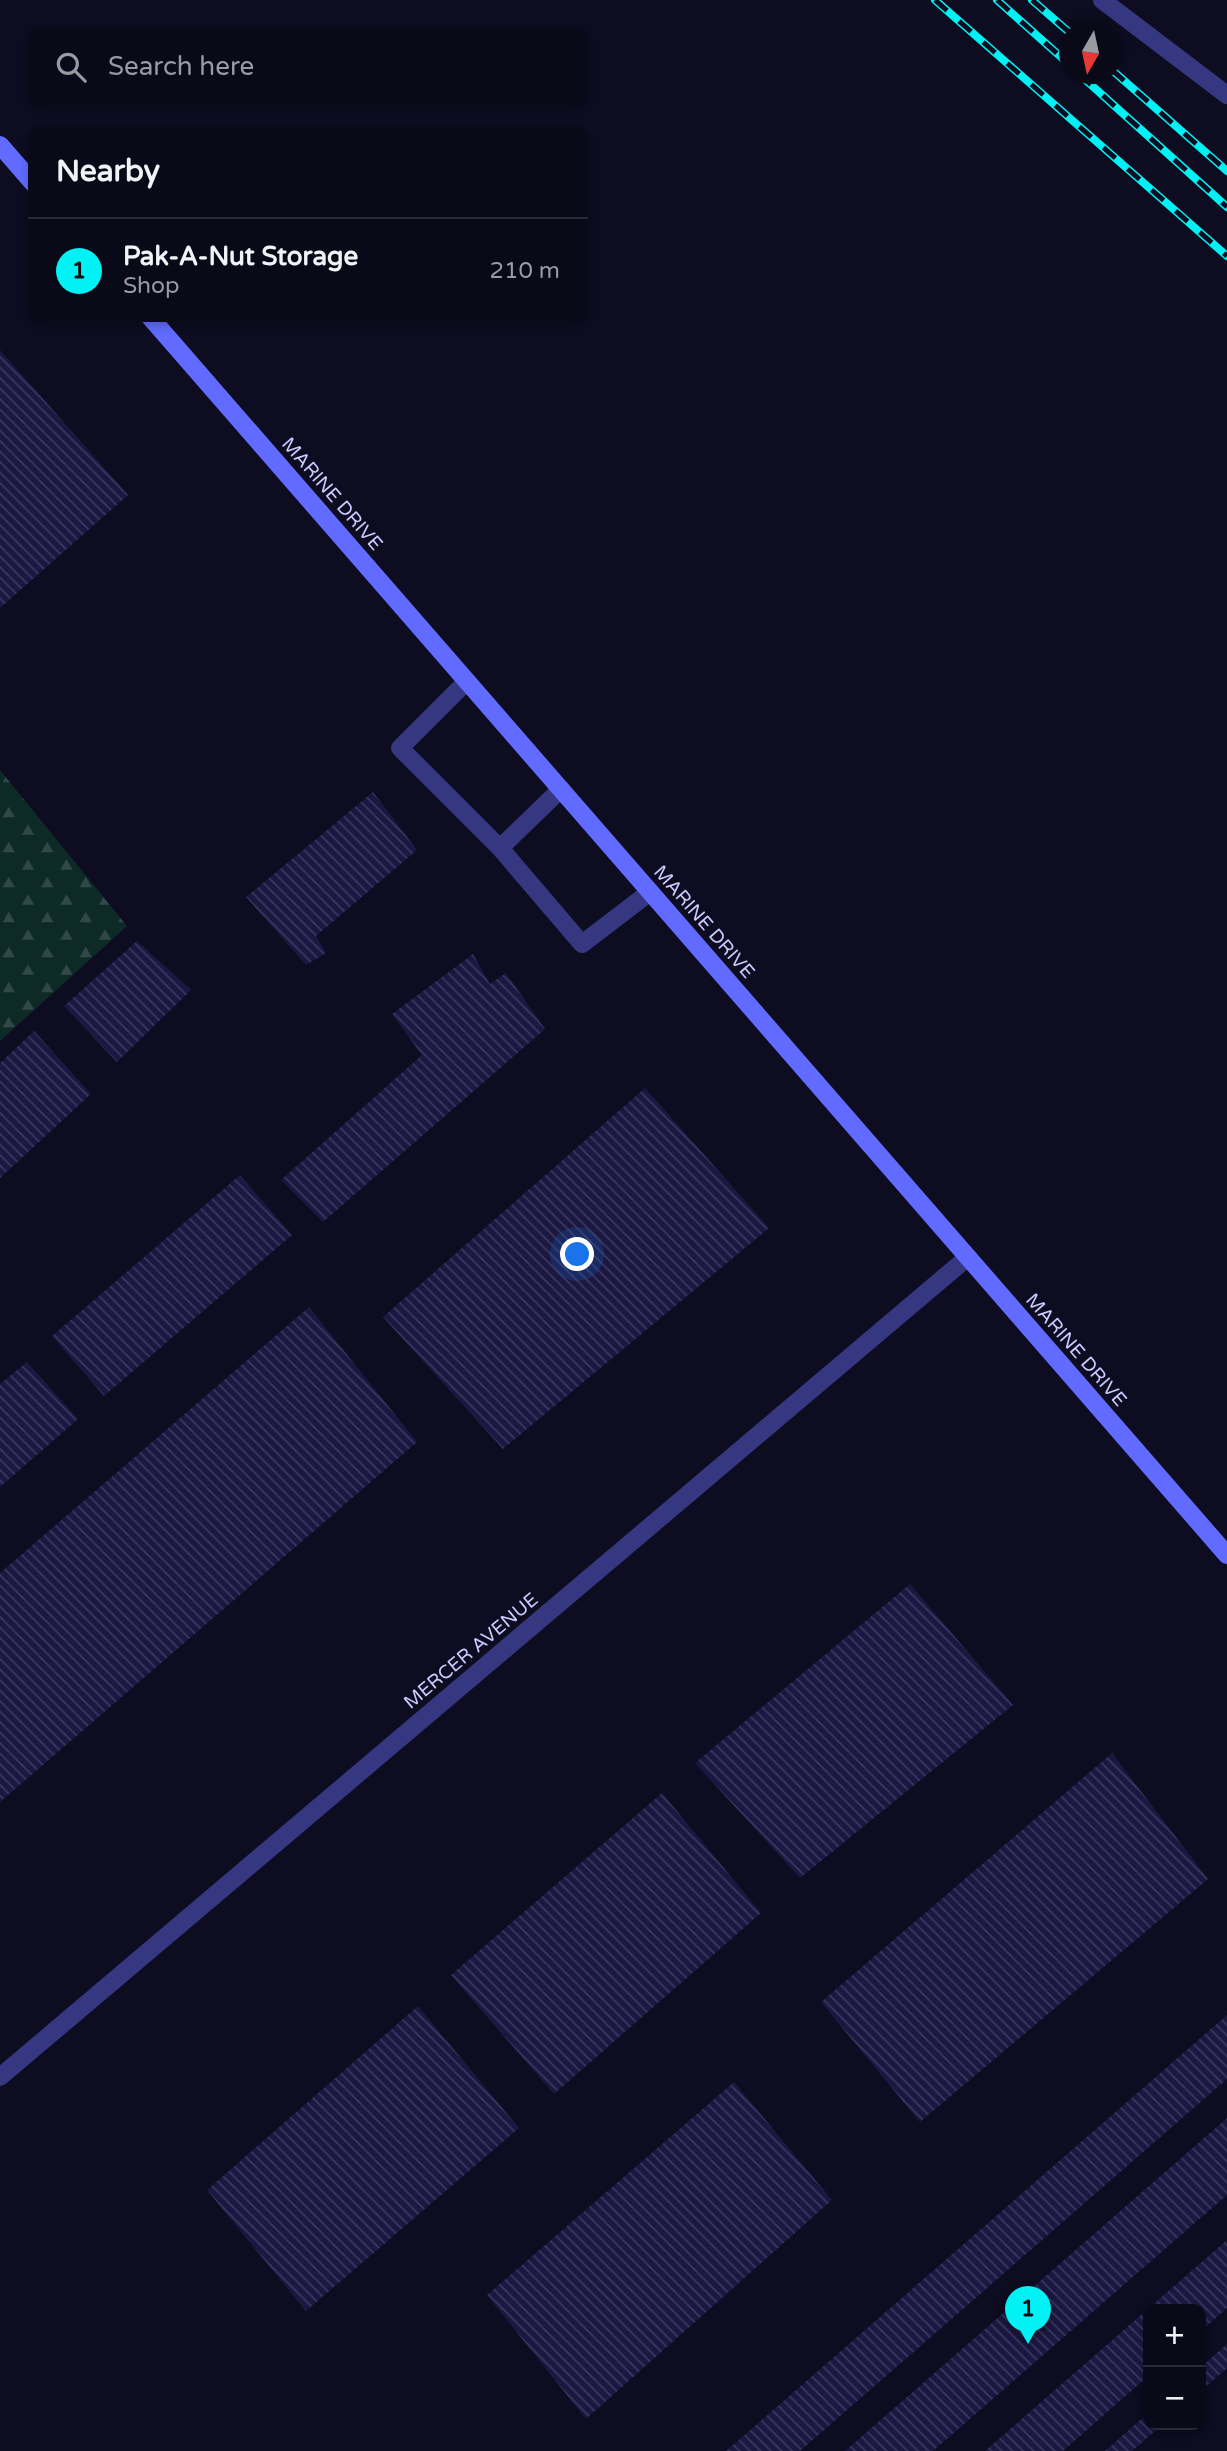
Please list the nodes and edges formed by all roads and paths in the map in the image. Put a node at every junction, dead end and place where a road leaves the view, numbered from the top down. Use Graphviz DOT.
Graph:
graph roads {
  1 [pos="1102,0"];
  2 [pos="1227,95"];
  3 [pos="0,145"];
  4 [pos="28,177"];
  5 [pos="154,322"];
  6 [pos="467,681"];
  7 [pos="561,789"];
  8 [pos="500,848"];
  9 [pos="650,891"];
  10 [pos="968,1258"];
  11 [pos="1227,1555"];
  12 [pos="0,2077"];
  1 -- 2 [label="lane"];
  3 -- 4 [label="main road"];
  5 -- 6 [label="main road, MARINE DRIVE"];
  6 -- 7 [label="main road, MARINE DRIVE"];
  6 -- 8 [label="lane"];
  7 -- 8 [label="lane"];
  7 -- 9 [label="main road, MARINE DRIVE"];
  8 -- 9 [label="lane"];
  9 -- 10 [label="main road, MARINE DRIVE"];
  10 -- 11 [label="main road, MARINE DRIVE"];
  10 -- 12 [label="lane, MERCER AVENUE"];
}
